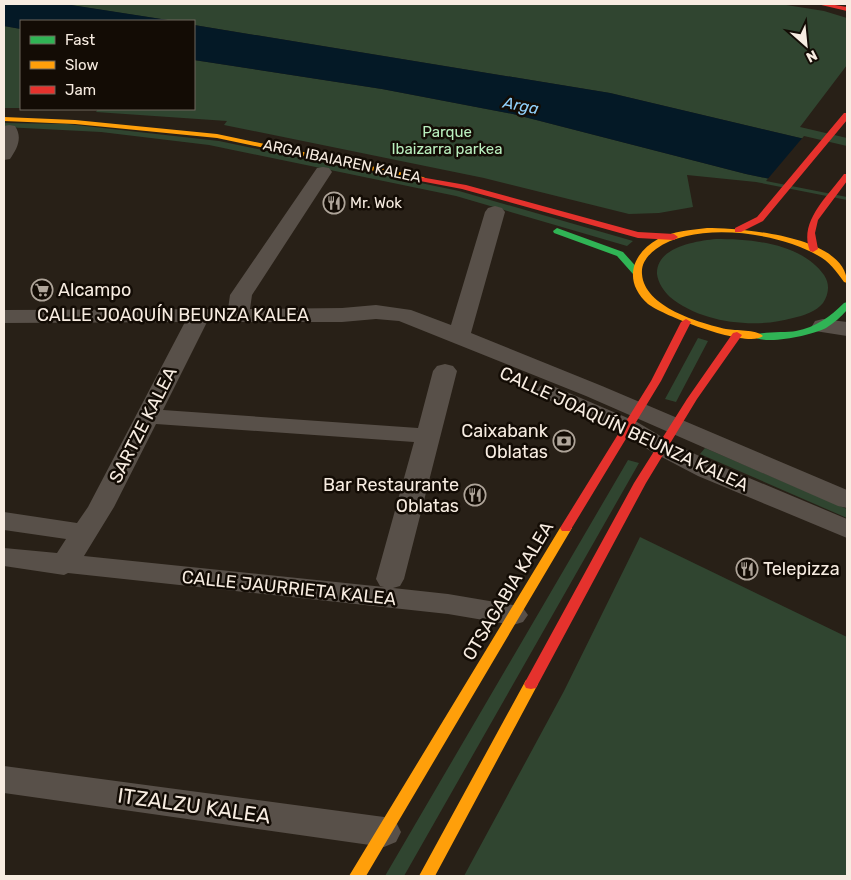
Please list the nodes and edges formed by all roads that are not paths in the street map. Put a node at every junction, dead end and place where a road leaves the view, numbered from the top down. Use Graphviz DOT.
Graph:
graph roads {
  1 [pos="820,4"];
  2 [pos="847,9"];
  3 [pos="847,115"];
  4 [pos="6,127"];
  5 [pos="184,144"];
  6 [pos="4,155"];
  7 [pos="323,172"];
  8 [pos="847,176"];
  9 [pos="496,212"];
  10 [pos="542,227"];
  11 [pos="738,230"];
  12 [pos="674,237"];
  13 [pos="813,250"];
  14 [pos="636,272"];
  15 [pos="847,280"];
  16 [pos="847,305"];
  17 [pos="200,315"];
  18 [pos="238,315"];
  19 [pos="342,315"];
  20 [pos="4,316"];
  21 [pos="686,322"];
  22 [pos="823,326"];
  23 [pos="847,329"];
  24 [pos="737,335"];
  25 [pos="459,336"];
  26 [pos="445,371"];
  27 [pos="149,416"];
  28 [pos="633,419"];
  29 [pos="677,427"];
  30 [pos="428,436"];
  31 [pos="663,448"];
  32 [pos="847,500"];
  33 [pos="4,521"];
  34 [pos="847,529"];
  35 [pos="83,533"];
  36 [pos="4,557"];
  37 [pos="64,565"];
  38 [pos="390,578"];
  39 [pos="513,614"];
  40 [pos="4,779"];
  41 [pos="384,832"];
  42 [pos="357,876"];
  43 [pos="427,876"];
  1 -- 2 [label="street"];
  3 -- 11 [label="street"];
  4 -- 5 [label="street"];
  4 -- 6 [label="street"];
  4 -- 12 [label="street, ARGA IBAIAREN KALEA"];
  7 -- 18 [label="street"];
  8 -- 13 [label="street"];
  9 -- 25 [label="street"];
  10 -- 14 [label="street"];
  11 -- 12 [label="street"];
  11 -- 13 [label="street"];
  12 -- 14 [label="street"];
  13 -- 15 [label="street"];
  14 -- 21 [label="street"];
  16 -- 22 [label="street"];
  17 -- 18 [label="street, CALLE JOAQUÍN BEUNZA KALEA"];
  17 -- 20 [label="street, CALLE JOAQUÍN BEUNZA KALEA"];
  17 -- 27 [label="street, SARTZE KALEA"];
  18 -- 19 [label="street, CALLE JOAQUÍN BEUNZA KALEA"];
  19 -- 25 [label="street, CALLE JOAQUÍN BEUNZA KALEA"];
  19 -- 28 [label="street, CALLE JOAQUÍN BEUNZA KALEA"];
  21 -- 24 [label="street"];
  21 -- 28 [label="street, OTSAGABIA KALEA"];
  22 -- 23 [label="street"];
  22 -- 24 [label="street"];
  24 -- 29 [label="street"];
  25 -- 28 [label="street, CALLE JOAQUÍN BEUNZA KALEA"];
  26 -- 30 [label="street"];
  27 -- 30 [label="street"];
  27 -- 35 [label="street, SARTZE KALEA"];
  28 -- 29 [label="street, CALLE JOAQUÍN BEUNZA KALEA"];
  28 -- 31 [label="street, CALLE JOAQUÍN BEUNZA KALEA"];
  28 -- 39 [label="street, OTSAGABIA KALEA"];
  29 -- 31 [label="street"];
  29 -- 32 [label="street, CALLE JOAQUÍN BEUNZA KALEA"];
  30 -- 38 [label="street"];
  31 -- 34 [label="street, CALLE JOAQUÍN BEUNZA KALEA"];
  31 -- 43 [label="street"];
  33 -- 35 [label="street"];
  35 -- 37 [label="street"];
  36 -- 37 [label="street, CALLE JAURRIETA KALEA"];
  37 -- 39 [label="street, CALLE JAURRIETA KALEA"];
  39 -- 41 [label="street, OTSAGABIA KALEA"];
  40 -- 41 [label="street, ITZALZU KALEA"];
  41 -- 42 [label="street, OTSAGABIA KALEA"];
}
